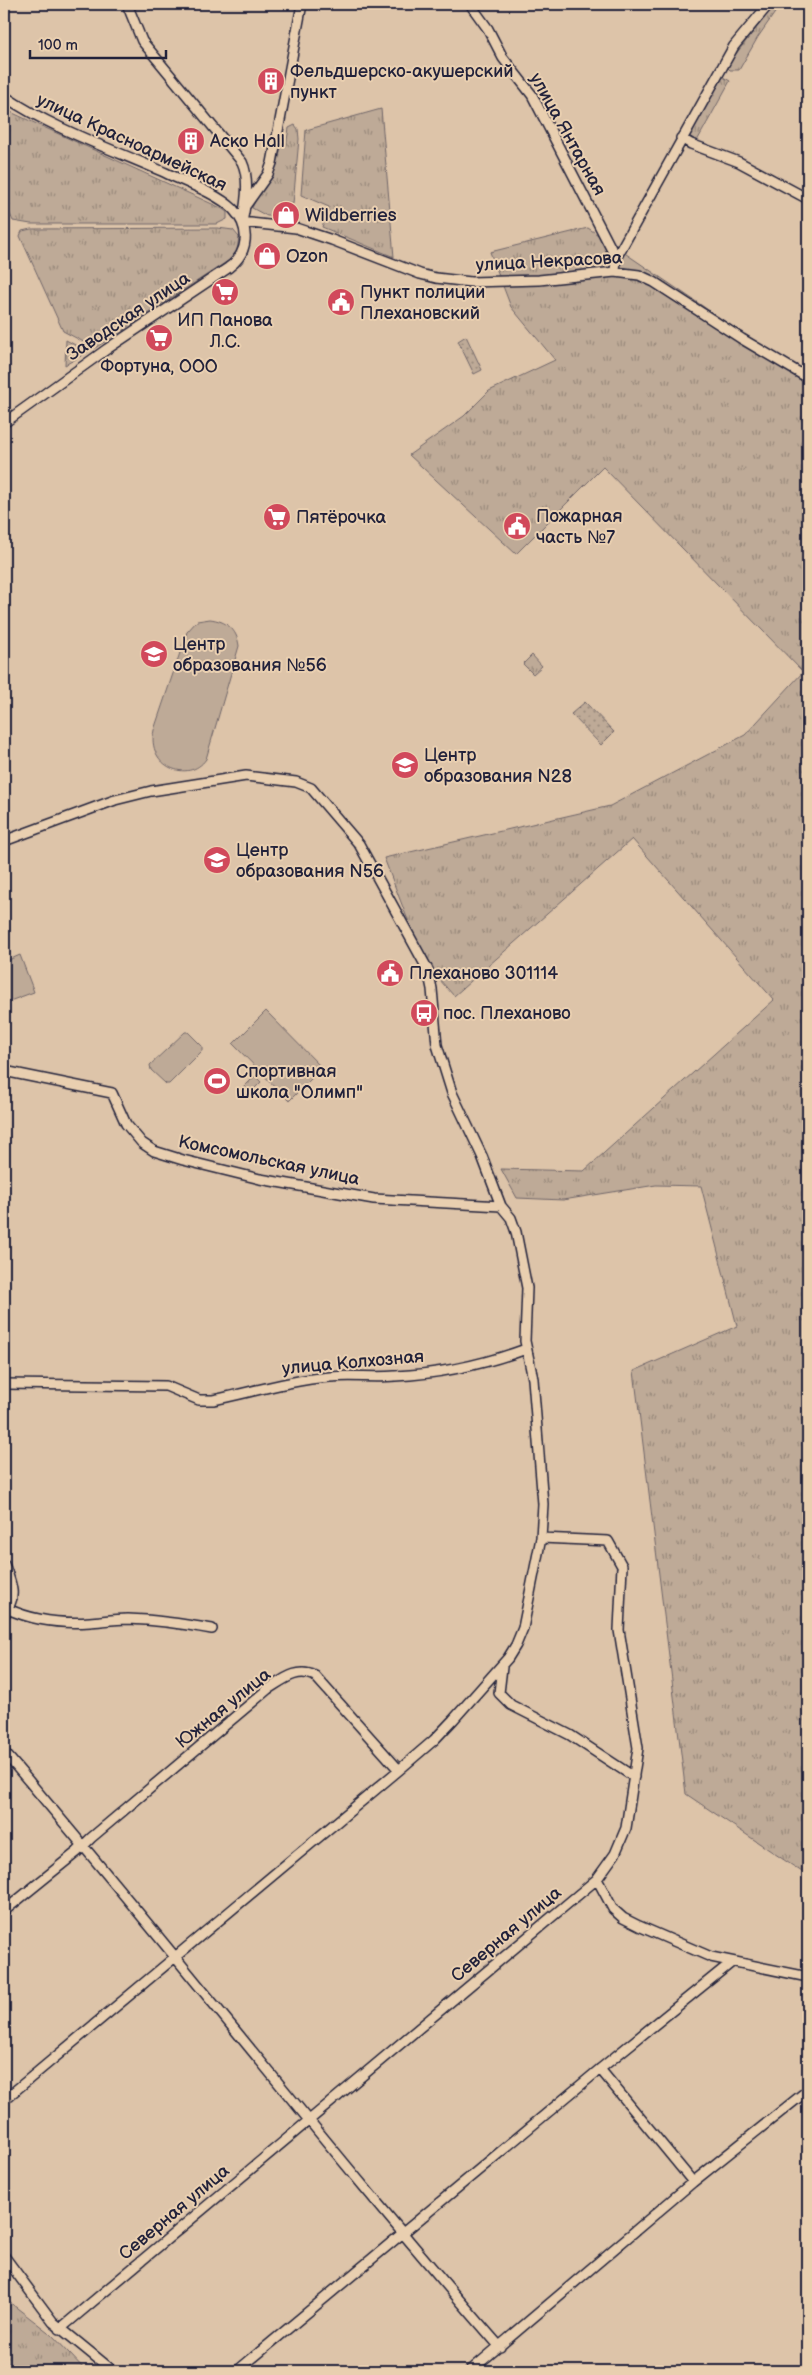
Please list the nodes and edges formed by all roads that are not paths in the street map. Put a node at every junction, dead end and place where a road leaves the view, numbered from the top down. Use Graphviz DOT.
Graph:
graph roads {
  1 [pos="127,4"];
  2 [pos="302,4"];
  3 [pos="470,4"];
  4 [pos="769,4"];
  5 [pos="4,96"];
  6 [pos="682,138"];
  7 [pos="808,199"];
  8 [pos="246,205"];
  9 [pos="242,222"];
  10 [pos="616,258"];
  11 [pos="615,272"];
  12 [pos="808,378"];
  13 [pos="4,423"];
  14 [pos="4,841"];
  15 [pos="4,1071"];
  16 [pos="501,1206"];
  17 [pos="526,1349"];
  18 [pos="4,1384"];
  19 [pos="541,1538"];
  20 [pos="4,1564"];
  21 [pos="6,1610"];
  22 [pos="212,1629"];
  23 [pos="505,1661"];
  24 [pos="4,1752"];
  25 [pos="399,1770"];
  26 [pos="634,1777"];
  27 [pos="83,1845"];
  28 [pos="597,1879"];
  29 [pos="4,1911"];
  30 [pos="174,1958"];
  31 [pos="732,1962"];
  32 [pos="808,1977"];
  33 [pos="600,2069"];
  34 [pos="808,2090"];
  35 [pos="4,2100"];
  36 [pos="308,2120"];
  37 [pos="693,2182"];
  38 [pos="401,2234"];
  39 [pos="4,2256"];
  40 [pos="60,2329"];
  41 [pos="500,2348"];
  42 [pos="113,2371"];
  43 [pos="237,2371"];
  44 [pos="470,2371"];
  1 -- 8 [label="street"];
  2 -- 8 [label="street"];
  3 -- 10 [label="street, улица Янтарная"];
  4 -- 6 [label="street"];
  5 -- 9 [label="street, улица Красноармейская"];
  6 -- 7 [label="street"];
  6 -- 10 [label="street"];
  8 -- 9 [label="street"];
  9 -- 11 [label="street, улица Некрасова"];
  9 -- 13 [label="street, Заводская улица"];
  10 -- 11 [label="street"];
  11 -- 12 [label="street, улица Некрасова"];
  14 -- 16 [label="street"];
  15 -- 16 [label="street, Комсомольская улица"];
  16 -- 17 [label="street"];
  17 -- 18 [label="street, улица Колхозная"];
  17 -- 19 [label="street"];
  19 -- 23 [label="street"];
  19 -- 26 [label="street, Северная улица"];
  20 -- 21 [label="street"];
  21 -- 22 [label="street"];
  23 -- 25 [label="street"];
  23 -- 26 [label="street"];
  24 -- 27 [label="street"];
  25 -- 27 [label="street, Южная улица"];
  25 -- 30 [label="street"];
  26 -- 28 [label="street, Северная улица"];
  27 -- 29 [label="street, Южная улица"];
  27 -- 30 [label="street"];
  28 -- 31 [label="street"];
  28 -- 36 [label="street, Северная улица"];
  30 -- 35 [label="street"];
  30 -- 36 [label="street"];
  31 -- 32 [label="street"];
  31 -- 33 [label="street"];
  33 -- 37 [label="street"];
  33 -- 38 [label="street"];
  34 -- 37 [label="street"];
  36 -- 38 [label="street"];
  36 -- 40 [label="street, Северная улица"];
  37 -- 41 [label="street"];
  38 -- 41 [label="street"];
  38 -- 43 [label="street"];
  39 -- 40 [label="street"];
  40 -- 42 [label="street"];
  41 -- 44 [label="street"];
}
